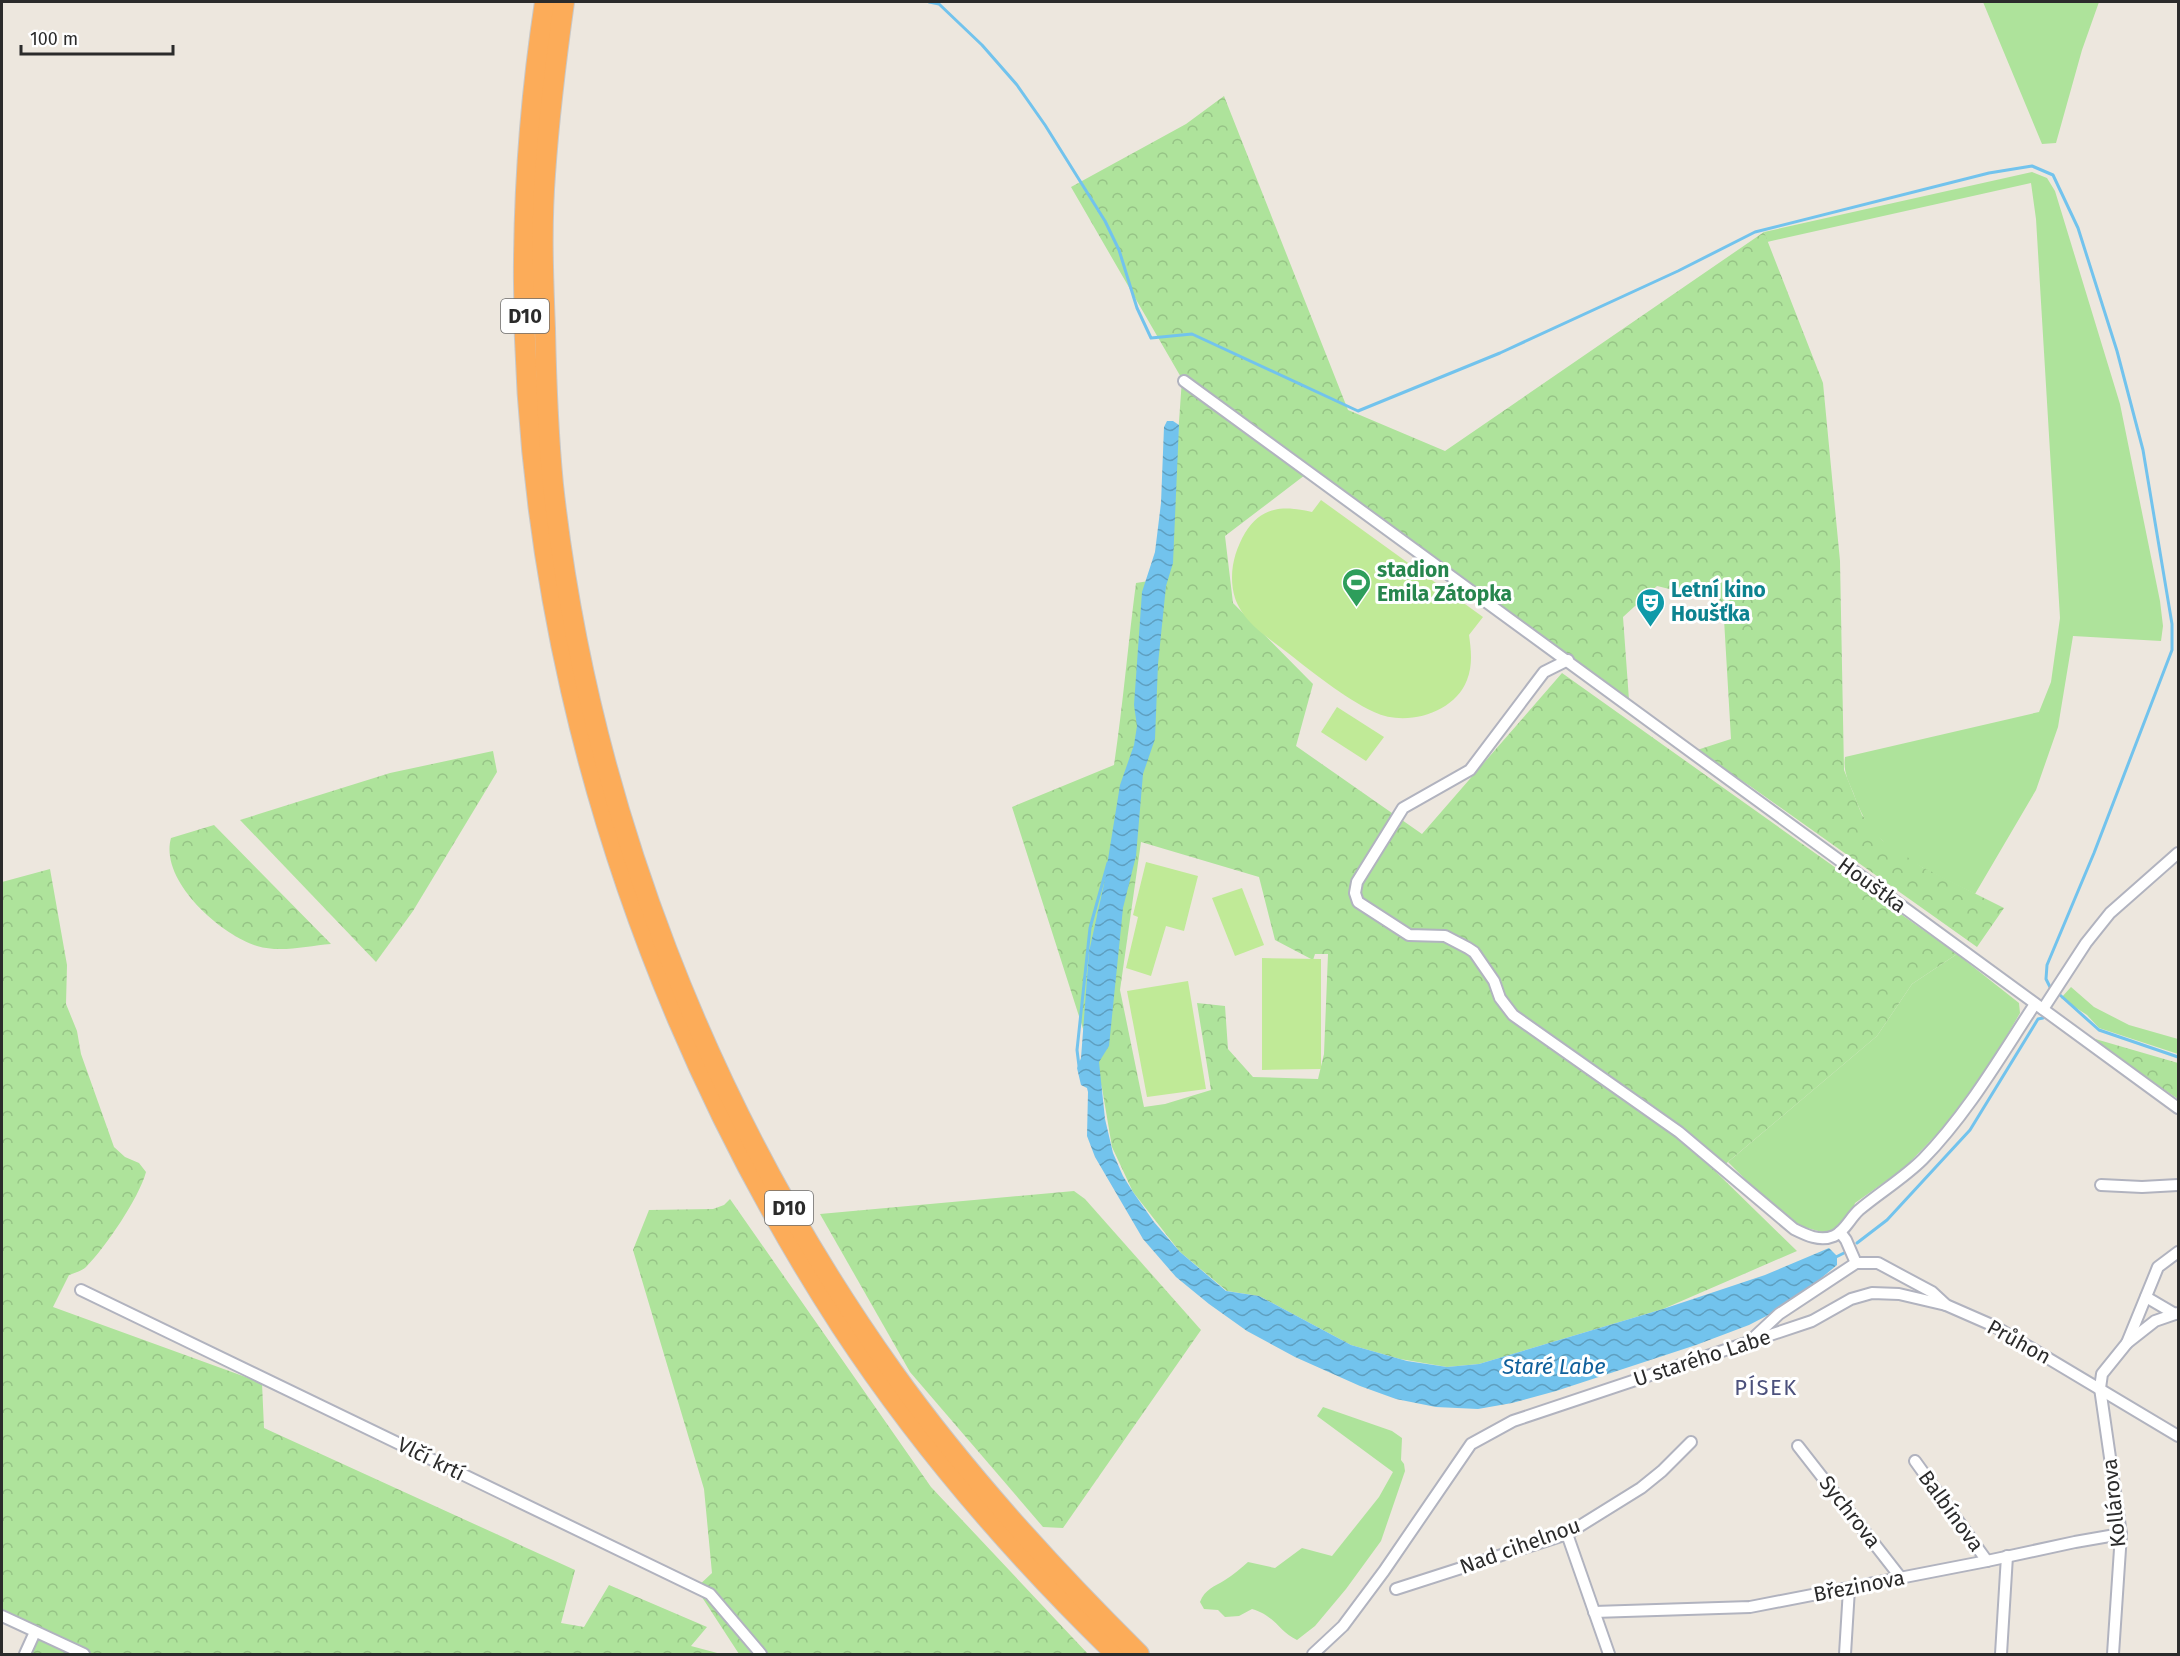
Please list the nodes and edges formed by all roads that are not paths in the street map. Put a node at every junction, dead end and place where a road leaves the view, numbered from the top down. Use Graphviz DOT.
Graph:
graph roads {
  1 [pos="545,2"];
  2 [pos="564,2"];
  3 [pos="1184,381"];
  4 [pos="567,627"];
  5 [pos="1568,660"];
  6 [pos="578,682"];
  7 [pos="2178,853"];
  8 [pos="2039,1007"];
  9 [pos="2178,1108"];
  10 [pos="2101,1185"];
  11 [pos="2178,1185"];
  12 [pos="1840,1232"];
  13 [pos="2178,1252"];
  14 [pos="1856,1263"];
  15 [pos="81,1290"];
  16 [pos="2146,1297"];
  17 [pos="1946,1305"];
  18 [pos="2177,1313"];
  19 [pos="2127,1343"];
  20 [pos="1747,1344"];
  21 [pos="2100,1388"];
  22 [pos="2178,1436"];
  23 [pos="1691,1442"];
  24 [pos="1798,1446"];
  25 [pos="1915,1461"];
  26 [pos="1567,1534"];
  27 [pos="2121,1534"];
  28 [pos="2007,1556"];
  29 [pos="1987,1561"];
  30 [pos="1902,1578"];
  31 [pos="1396,1589"];
  32 [pos="1849,1589"];
  33 [pos="1594,1612"];
  34 [pos="2,1616"];
  35 [pos="35,1632"];
  36 [pos="25,1654"];
  37 [pos="84,1654"];
  38 [pos="761,1654"];
  39 [pos="1116,1654"];
  40 [pos="1138,1654"];
  41 [pos="1314,1654"];
  42 [pos="1609,1654"];
  43 [pos="1845,1654"];
  44 [pos="2001,1654"];
  45 [pos="2113,1654"];
  1 -- 4 [label="highway, D10"];
  2 -- 4 [label="highway, D10"];
  3 -- 5 [label="street, Houštka"];
  4 -- 6 [label="highway, D10"];
  5 -- 8 [label="street, Houštka"];
  5 -- 12 [label="street"];
  6 -- 39 [label="highway, D10"];
  6 -- 40 [label="highway, D10"];
  7 -- 8 [label="street"];
  8 -- 9 [label="street, Houštka"];
  8 -- 12 [label="street"];
  10 -- 11 [label="street"];
  12 -- 14 [label="street"];
  13 -- 16 [label="street"];
  14 -- 17 [label="street, Průhon"];
  14 -- 20 [label="street"];
  15 -- 38 [label="street, Vlčí krtí"];
  16 -- 18 [label="street"];
  16 -- 19 [label="street"];
  17 -- 20 [label="street, U starého Labe"];
  17 -- 21 [label="street, Průhon"];
  18 -- 19 [label="street"];
  19 -- 21 [label="street"];
  20 -- 41 [label="street, U starého Labe"];
  21 -- 22 [label="street, Průhon"];
  21 -- 27 [label="street, Kollárova"];
  23 -- 26 [label="street, Nad cihelnou"];
  24 -- 30 [label="street, Sychrova"];
  25 -- 29 [label="street, Balbínova"];
  26 -- 31 [label="street, Nad cihelnou"];
  26 -- 33 [label="street"];
  27 -- 28 [label="street, Březinova"];
  27 -- 45 [label="street, Kollárova"];
  28 -- 29 [label="street, Březinova"];
  28 -- 44 [label="street"];
  29 -- 30 [label="street, Březinova"];
  30 -- 32 [label="street, Březinova"];
  32 -- 33 [label="street, Březinova"];
  32 -- 43 [label="street"];
  33 -- 42 [label="street"];
  34 -- 35 [label="street"];
  35 -- 36 [label="street"];
  35 -- 37 [label="street"];
}
